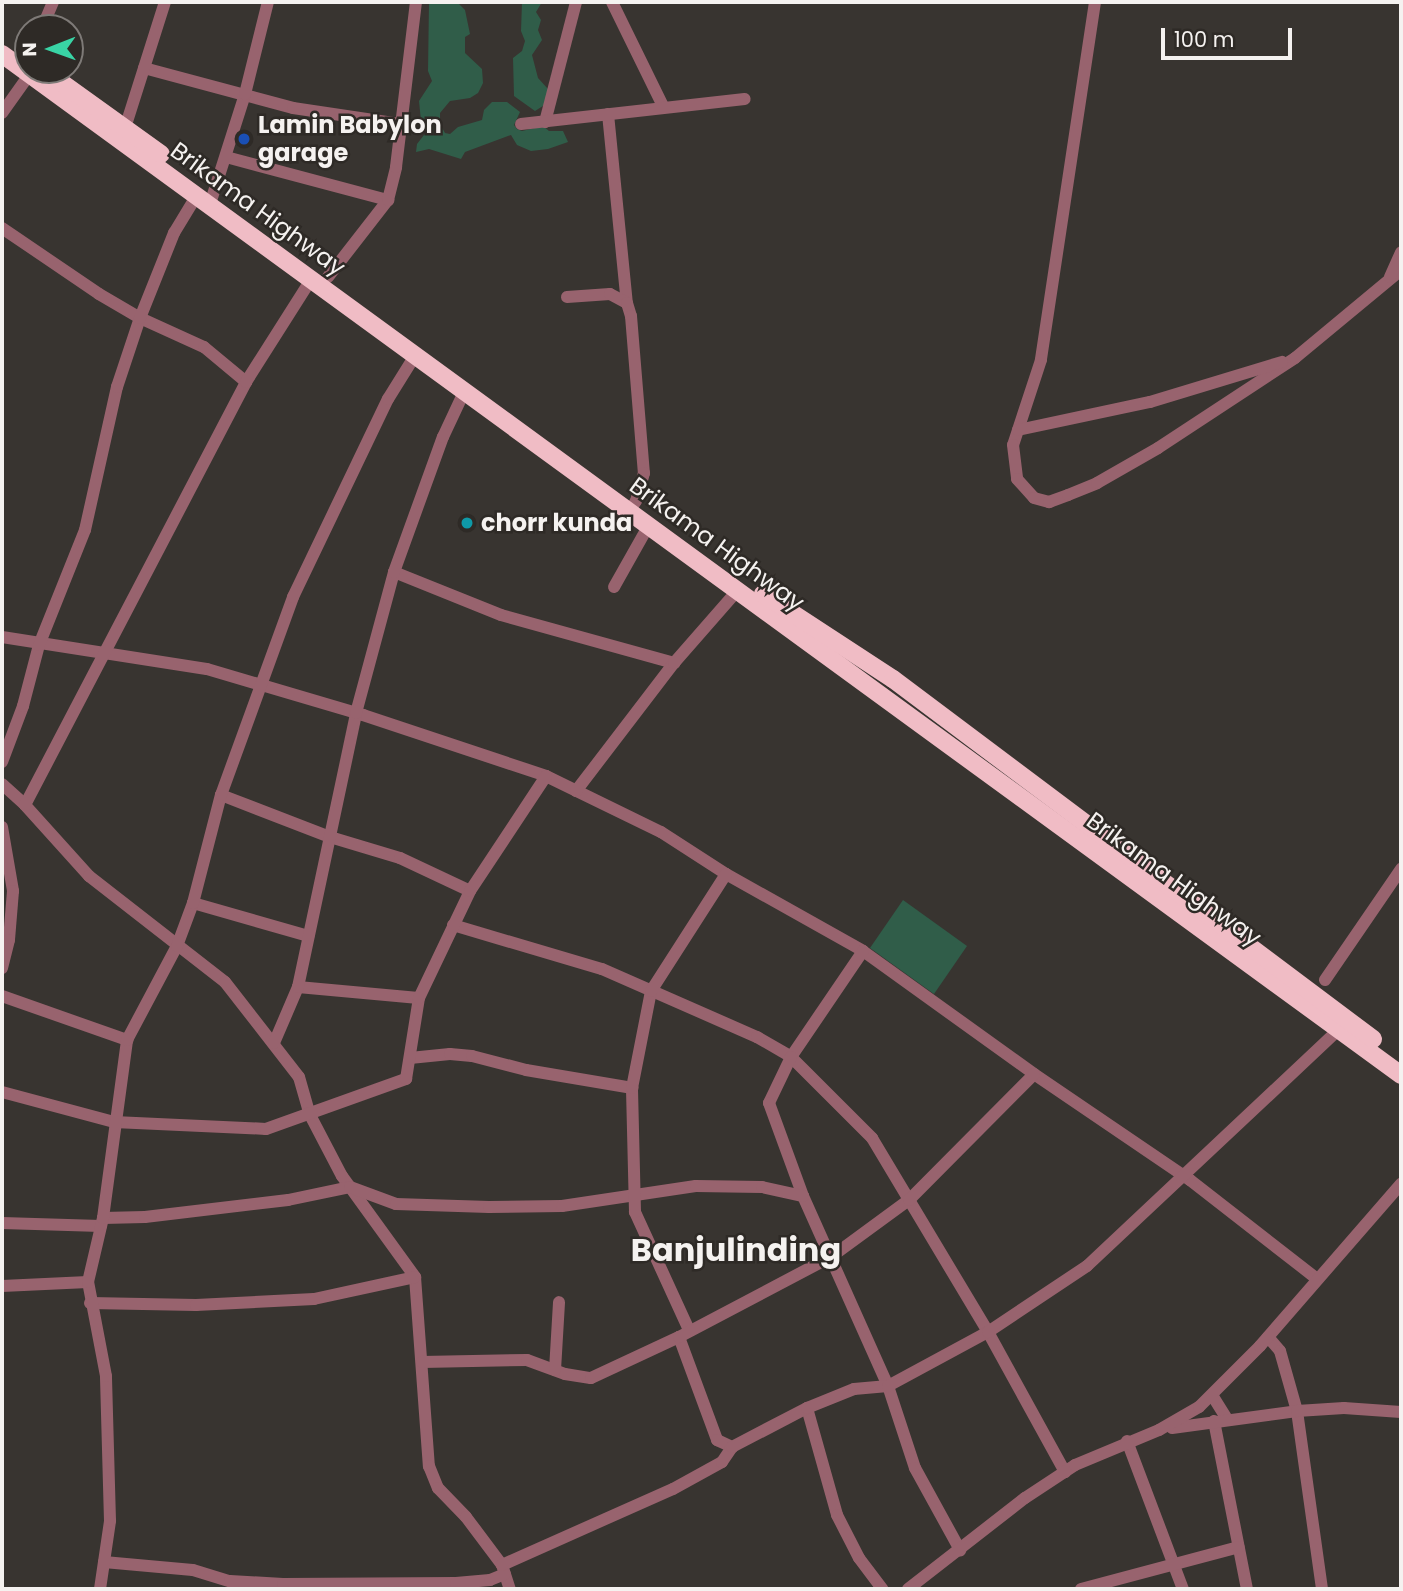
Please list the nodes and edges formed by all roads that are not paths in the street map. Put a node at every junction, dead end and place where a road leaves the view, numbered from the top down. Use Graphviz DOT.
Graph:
graph roads {
  1 [pos="165,2"];
  2 [pos="268,2"];
  3 [pos="416,2"];
  4 [pos="576,2"];
  5 [pos="612,2"];
  6 [pos="1095,2"];
  7 [pos="144,68"];
  8 [pos="23,84"];
  9 [pos="55,84"];
  10 [pos="58,84"];
  11 [pos="245,94"];
  12 [pos="745,99"];
  13 [pos="663,106"];
  14 [pos="2,113"];
  15 [pos="608,114"];
  16 [pos="545,122"];
  17 [pos="402,124"];
  18 [pos="521,124"];
  19 [pos="125,128"];
  20 [pos="226,157"];
  21 [pos="207,197"];
  22 [pos="388,200"];
  23 [pos="2,228"];
  24 [pos="1401,252"];
  25 [pos="1401,270"];
  26 [pos="320,278"];
  27 [pos="1390,278"];
  28 [pos="567,297"];
  29 [pos="626,303"];
  30 [pos="140,318"];
  31 [pos="416,354"];
  32 [pos="1295,358"];
  33 [pos="246,382"];
  34 [pos="465,390"];
  35 [pos="1018,430"];
  36 [pos="633,506"];
  37 [pos="649,525"];
  38 [pos="394,572"];
  39 [pos="614,587"];
  40 [pos="738,590"];
  41 [pos="2,637"];
  42 [pos="39,645"];
  43 [pos="105,654"];
  44 [pos="674,663"];
  45 [pos="261,687"];
  46 [pos="356,713"];
  47 [pos="2,762"];
  48 [pos="545,776"];
  49 [pos="2,784"];
  50 [pos="576,791"];
  51 [pos="221,795"];
  52 [pos="25,805"];
  53 [pos="2,828"];
  54 [pos="330,837"];
  55 [pos="1401,869"];
  56 [pos="726,874"];
  57 [pos="470,891"];
  58 [pos="193,903"];
  59 [pos="453,925"];
  60 [pos="309,936"];
  61 [pos="177,946"];
  62 [pos="863,951"];
  63 [pos="2,968"];
  64 [pos="1325,981"];
  65 [pos="298,987"];
  66 [pos="651,991"];
  67 [pos="2,996"];
  68 [pos="419,998"];
  69 [pos="1344,1026"];
  70 [pos="127,1040"];
  71 [pos="274,1043"];
  72 [pos="791,1057"];
  73 [pos="410,1058"];
  74 [pos="1401,1060"];
  75 [pos="1034,1074"];
  76 [pos="1401,1075"];
  77 [pos="632,1088"];
  78 [pos="2,1092"];
  79 [pos="309,1113"];
  80 [pos="114,1122"];
  81 [pos="1184,1176"];
  82 [pos="1401,1184"];
  83 [pos="350,1187"];
  84 [pos="803,1196"];
  85 [pos="634,1197"];
  86 [pos="909,1200"];
  87 [pos="102,1222"];
  88 [pos="2,1223"];
  89 [pos="831,1257"];
  90 [pos="415,1277"];
  91 [pos="1317,1279"];
  92 [pos="88,1282"];
  93 [pos="2,1286"];
  94 [pos="559,1302"];
  95 [pos="90,1303"];
  96 [pos="988,1332"];
  97 [pos="684,1334"];
  98 [pos="1268,1337"];
  99 [pos="422,1362"];
  100 [pos="555,1370"];
  101 [pos="888,1386"];
  102 [pos="1212,1395"];
  103 [pos="807,1408"];
  104 [pos="1297,1411"];
  105 [pos="1401,1412"];
  106 [pos="1220,1420"];
  107 [pos="1159,1430"];
  108 [pos="1127,1441"];
  109 [pos="732,1447"];
  110 [pos="1065,1472"];
  111 [pos="1239,1547"];
  112 [pos="960,1550"];
  113 [pos="104,1562"];
  114 [pos="1174,1566"];
  115 [pos="503,1569"];
  116 [pos="100,1589"];
  117 [pos="510,1589"];
  118 [pos="882,1589"];
  119 [pos="908,1589"];
  120 [pos="1081,1589"];
  121 [pos="1183,1589"];
  122 [pos="1247,1589"];
  123 [pos="1322,1589"];
  1 -- 7 [label="street"];
  2 -- 11 [label="street"];
  3 -- 17 [label="street"];
  4 -- 16 [label="street"];
  5 -- 13 [label="street"];
  6 -- 35 [label="street"];
  7 -- 11 [label="street"];
  7 -- 19 [label="street"];
  8 -- 14 [label="street"];
  9 -- 21 [label="highway, Brikama Highway"];
  10 -- 19 [label="highway, Brikama Highway"];
  11 -- 17 [label="street"];
  11 -- 20 [label="street"];
  12 -- 13 [label="street"];
  13 -- 15 [label="street"];
  15 -- 16 [label="street"];
  15 -- 29 [label="street"];
  16 -- 18 [label="street"];
  17 -- 22 [label="street"];
  19 -- 21 [label="highway, Brikama Highway"];
  20 -- 21 [label="street"];
  20 -- 22 [label="street"];
  21 -- 26 [label="highway, Brikama Highway"];
  21 -- 30 [label="street"];
  22 -- 26 [label="street"];
  23 -- 30 [label="street"];
  24 -- 27 [label="street"];
  25 -- 27 [label="street"];
  26 -- 31 [label="highway, Brikama Highway"];
  26 -- 33 [label="street"];
  26 -- 36 [label="highway, Brikama Highway"];
  27 -- 32 [label="street"];
  28 -- 29 [label="street"];
  29 -- 36 [label="street"];
  30 -- 33 [label="street"];
  30 -- 42 [label="street"];
  31 -- 34 [label="highway, Brikama Highway"];
  31 -- 45 [label="street"];
  32 -- 35 [label="street"];
  32 -- 35 [label="street"];
  33 -- 43 [label="street"];
  34 -- 36 [label="highway, Brikama Highway"];
  34 -- 38 [label="street"];
  36 -- 37 [label="highway, Brikama Highway"];
  36 -- 69 [label="highway, Brikama Highway"];
  37 -- 39 [label="street"];
  37 -- 40 [label="highway, Brikama Highway"];
  38 -- 44 [label="street"];
  38 -- 46 [label="street"];
  40 -- 44 [label="street"];
  40 -- 69 [label="highway, Brikama Highway"];
  41 -- 42 [label="street"];
  42 -- 43 [label="street"];
  42 -- 47 [label="street"];
  43 -- 45 [label="street"];
  43 -- 52 [label="street"];
  44 -- 50 [label="street"];
  45 -- 46 [label="street"];
  45 -- 51 [label="street"];
  46 -- 48 [label="street"];
  46 -- 54 [label="street"];
  48 -- 50 [label="street"];
  48 -- 57 [label="street"];
  49 -- 52 [label="street"];
  50 -- 56 [label="street"];
  51 -- 54 [label="street"];
  51 -- 58 [label="street"];
  52 -- 61 [label="street"];
  53 -- 63 [label="street"];
  54 -- 57 [label="street"];
  54 -- 60 [label="street"];
  55 -- 64 [label="street"];
  56 -- 62 [label="street"];
  56 -- 66 [label="street"];
  57 -- 59 [label="street"];
  58 -- 60 [label="street"];
  58 -- 61 [label="street"];
  59 -- 66 [label="street"];
  59 -- 68 [label="street"];
  60 -- 65 [label="street"];
  61 -- 70 [label="street"];
  61 -- 71 [label="street"];
  62 -- 72 [label="street"];
  62 -- 75 [label="street"];
  65 -- 68 [label="street"];
  65 -- 71 [label="street"];
  66 -- 72 [label="street"];
  66 -- 77 [label="street"];
  67 -- 70 [label="street"];
  68 -- 73 [label="street"];
  69 -- 74 [label="highway, Brikama Highway"];
  69 -- 76 [label="highway, Brikama Highway"];
  69 -- 81 [label="street"];
  70 -- 80 [label="street"];
  71 -- 79 [label="street"];
  72 -- 84 [label="street"];
  72 -- 86 [label="street"];
  73 -- 77 [label="street"];
  73 -- 79 [label="street"];
  75 -- 81 [label="street"];
  75 -- 86 [label="street"];
  77 -- 85 [label="street"];
  78 -- 80 [label="street"];
  79 -- 80 [label="street"];
  79 -- 83 [label="street"];
  80 -- 87 [label="street"];
  81 -- 91 [label="street"];
  81 -- 96 [label="street"];
  82 -- 91 [label="street"];
  83 -- 85 [label="street"];
  83 -- 87 [label="street"];
  83 -- 90 [label="street"];
  84 -- 85 [label="street"];
  84 -- 89 [label="street"];
  85 -- 97 [label="street"];
  86 -- 89 [label="street"];
  86 -- 96 [label="street"];
  87 -- 88 [label="street"];
  87 -- 92 [label="street"];
  89 -- 97 [label="street"];
  89 -- 101 [label="street"];
  90 -- 95 [label="street"];
  90 -- 99 [label="street"];
  91 -- 98 [label="street"];
  92 -- 93 [label="street"];
  92 -- 95 [label="street"];
  94 -- 100 [label="street"];
  95 -- 113 [label="street"];
  96 -- 101 [label="street"];
  96 -- 110 [label="street"];
  97 -- 100 [label="street"];
  97 -- 109 [label="street"];
  98 -- 102 [label="street"];
  98 -- 104 [label="street"];
  99 -- 100 [label="street"];
  99 -- 115 [label="street"];
  101 -- 103 [label="street"];
  101 -- 112 [label="street"];
  102 -- 106 [label="street"];
  102 -- 107 [label="street"];
  103 -- 109 [label="street"];
  103 -- 118 [label="street"];
  104 -- 105 [label="street"];
  104 -- 106 [label="street"];
  104 -- 123 [label="street"];
  106 -- 107 [label="street"];
  106 -- 111 [label="street"];
  107 -- 108 [label="street"];
  108 -- 110 [label="street"];
  108 -- 114 [label="street"];
  109 -- 115 [label="street"];
  110 -- 112 [label="street"];
  111 -- 114 [label="street"];
  111 -- 122 [label="street"];
  112 -- 119 [label="street"];
  113 -- 115 [label="street"];
  113 -- 116 [label="street"];
  114 -- 120 [label="street"];
  114 -- 121 [label="street"];
  115 -- 117 [label="street"];
}
